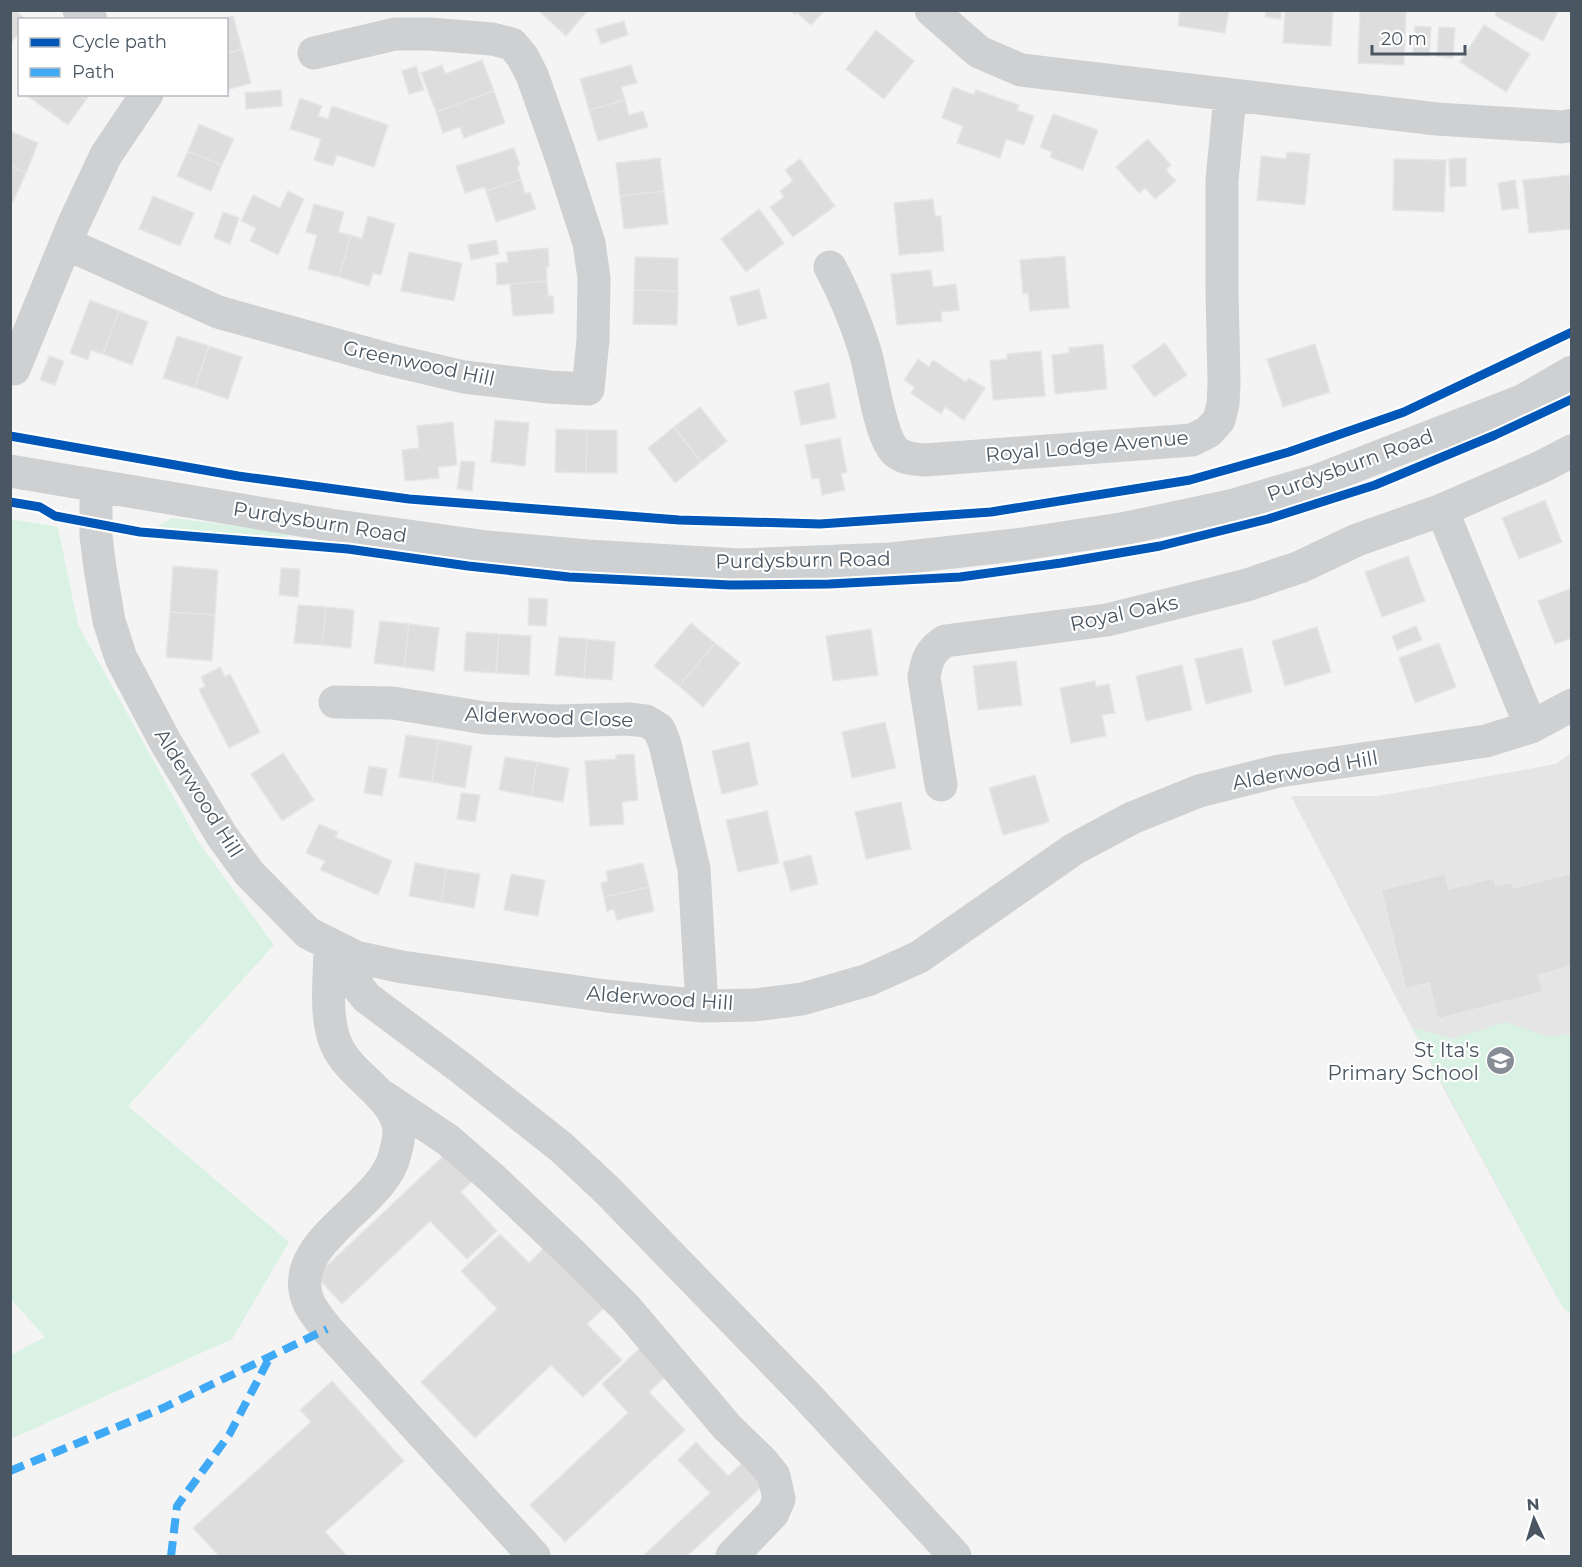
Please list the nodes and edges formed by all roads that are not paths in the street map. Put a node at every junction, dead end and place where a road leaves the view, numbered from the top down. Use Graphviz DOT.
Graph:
graph roads {
  1 [pos="931,10"];
  2 [pos="314,53"];
  3 [pos="146,96"];
  4 [pos="1230,96"];
  5 [pos="1572,125"];
  6 [pos="67,244"];
  7 [pos="830,267"];
  8 [pos="14,369"];
  9 [pos="1572,372"];
  10 [pos="1572,451"];
  11 [pos="10,471"];
  12 [pos="96,486"];
  13 [pos="1442,510"];
  14 [pos="336,702"];
  15 [pos="1572,705"];
  16 [pos="1531,727"];
  17 [pos="941,785"];
  18 [pos="330,945"];
  19 [pos="702,1006"];
  20 [pos="378,1093"];
  21 [pos="534,1557"];
  22 [pos="732,1557"];
  23 [pos="955,1557"];
  1 -- 4 [label="street"];
  2 -- 6 [label="street, Greenwood Hill"];
  3 -- 6 [label="street"];
  4 -- 5 [label="street"];
  4 -- 7 [label="street, Royal Lodge Avenue"];
  6 -- 8 [label="street"];
  9 -- 12 [label="street, Purdysburn Road"];
  10 -- 13 [label="street, Royal Oaks"];
  11 -- 12 [label="street, Purdysburn Road"];
  12 -- 18 [label="street, Alderwood Hill"];
  13 -- 16 [label="street"];
  13 -- 17 [label="street, Royal Oaks"];
  14 -- 19 [label="street, Alderwood Close"];
  15 -- 16 [label="street, Alderwood Hill"];
  16 -- 19 [label="street, Alderwood Hill"];
  18 -- 19 [label="street, Alderwood Hill"];
  18 -- 20 [label="street"];
  18 -- 23 [label="street"];
  20 -- 21 [label="street"];
  20 -- 22 [label="street"];
}
